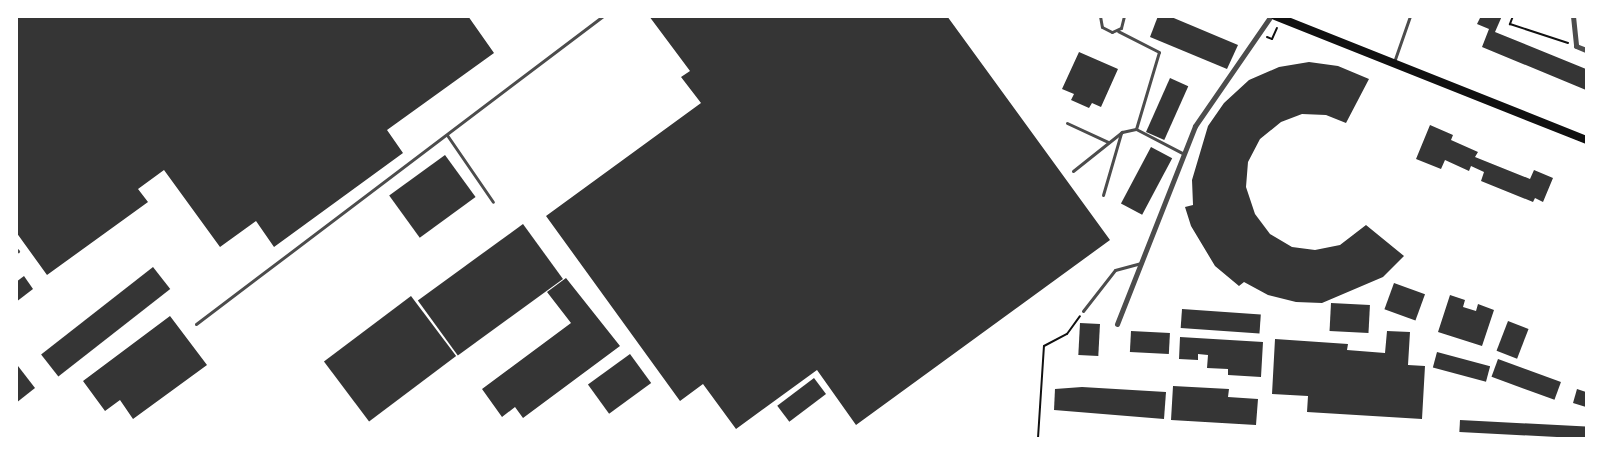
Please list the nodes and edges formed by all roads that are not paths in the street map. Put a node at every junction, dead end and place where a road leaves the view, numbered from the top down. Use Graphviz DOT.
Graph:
graph roads {
  1 [pos="603,16"];
  2 [pos="1100,16"];
  3 [pos="1124,16"];
  4 [pos="1410,16"];
  5 [pos="1573,16"];
  6 [pos="1276,17"];
  7 [pos="1118,31"];
  8 [pos="1587,50"];
  9 [pos="1393,64"];
  10 [pos="1067,123"];
  11 [pos="1136,129"];
  12 [pos="1122,132"];
  13 [pos="447,135"];
  14 [pos="1587,140"];
  15 [pos="1108,142"];
  16 [pos="1184,154"];
  17 [pos="1073,171"];
  18 [pos="1103,195"];
  19 [pos="493,202"];
  20 [pos="1141,263"];
  21 [pos="1083,311"];
  22 [pos="196,324"];
  23 [pos="1117,324"];
  1 -- 13 [label="lane"];
  2 -- 7 [label="lane"];
  3 -- 7 [label="lane"];
  4 -- 9 [label="lane"];
  5 -- 8 [label="street"];
  6 -- 9 [label="main road"];
  6 -- 16 [label="street"];
  7 -- 11 [label="lane"];
  9 -- 14 [label="main road"];
  10 -- 15 [label="lane"];
  11 -- 12 [label="lane"];
  11 -- 16 [label="lane"];
  12 -- 15 [label="lane"];
  12 -- 18 [label="lane"];
  13 -- 19 [label="lane"];
  13 -- 22 [label="lane"];
  15 -- 17 [label="lane"];
  16 -- 20 [label="street"];
  20 -- 21 [label="lane"];
  20 -- 23 [label="street"];
}
